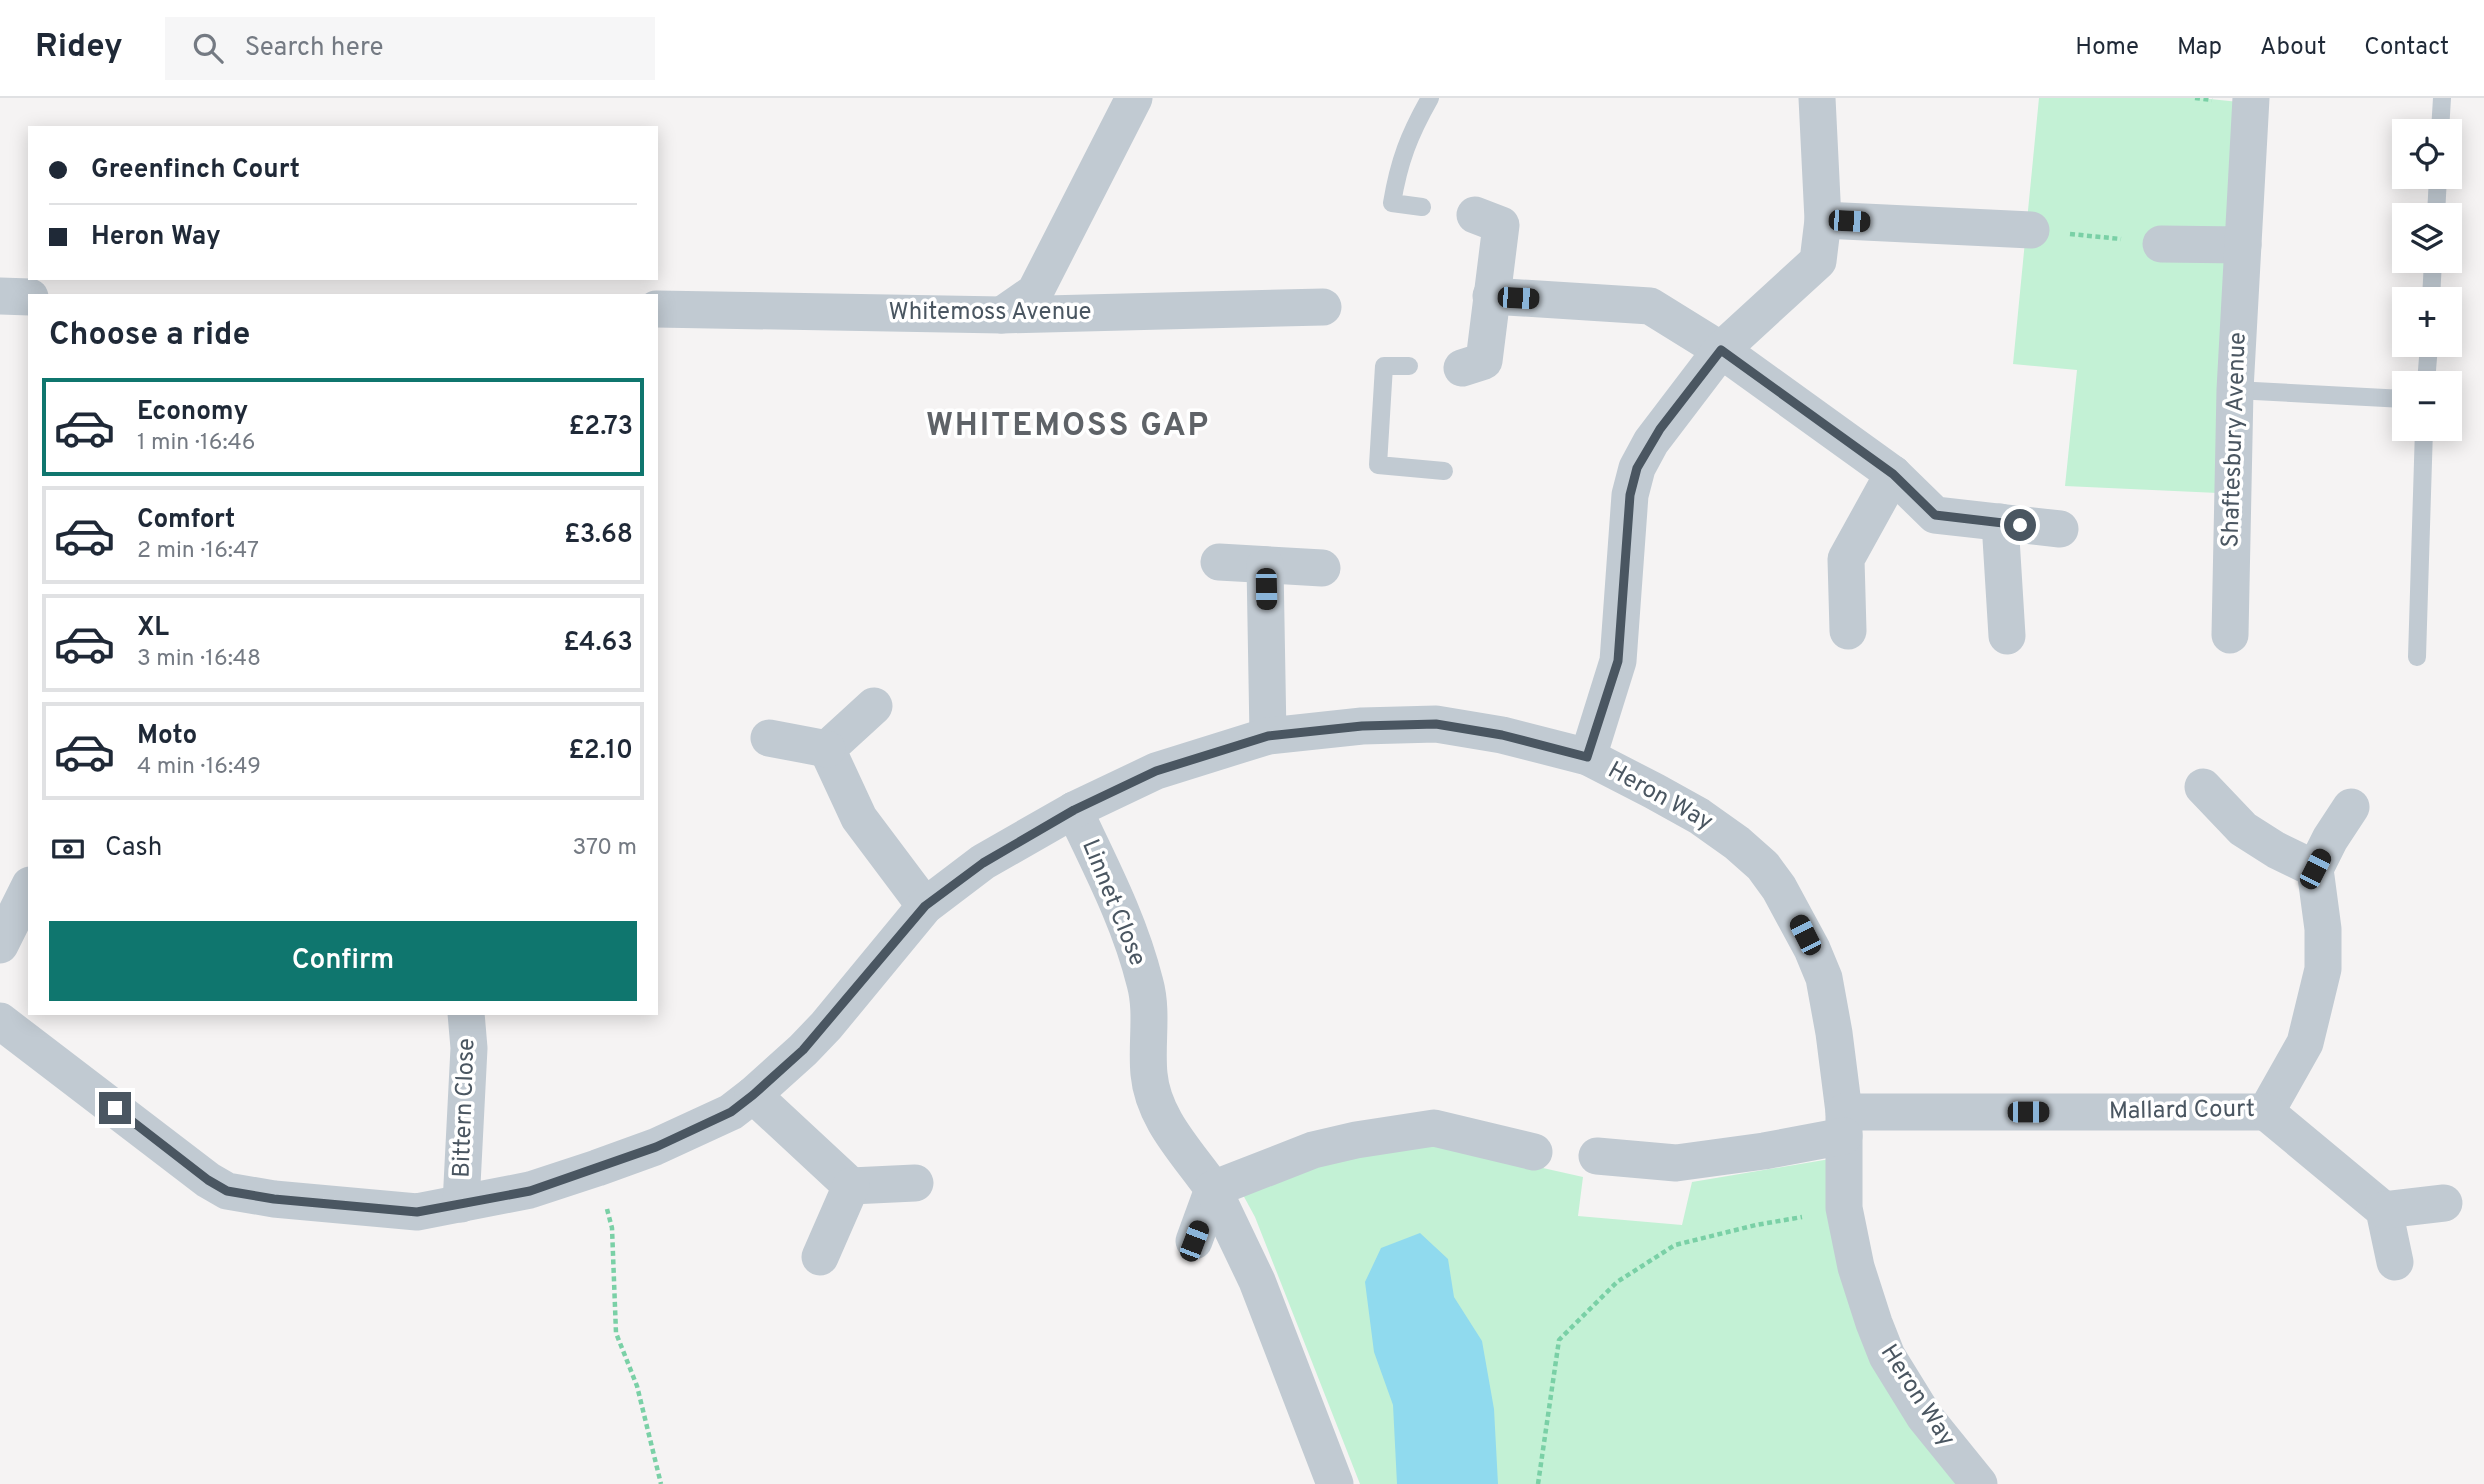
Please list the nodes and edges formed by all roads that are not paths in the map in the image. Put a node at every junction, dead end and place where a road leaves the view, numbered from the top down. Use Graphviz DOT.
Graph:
graph roads {
  1 [pos="1134,98"];
  2 [pos="1430,98"];
  3 [pos="1817,98"];
  4 [pos="2251,98"];
  5 [pos="2442,98"];
  6 [pos="2441,119"];
  7 [pos="1422,208"];
  8 [pos="1475,215"];
  9 [pos="1823,220"];
  10 [pos="2031,230"];
  11 [pos="2161,244"];
  12 [pos="2243,245"];
  13 [pos="0,296"];
  14 [pos="1491,296"];
  15 [pos="28,297"];
  16 [pos="1323,307"];
  17 [pos="658,309"];
  18 [pos="1002,315"];
  19 [pos="1721,350"];
  20 [pos="1409,366"];
  21 [pos="1462,368"];
  22 [pos="2235,390"];
  23 [pos="2392,398"];
  24 [pos="2424,441"];
  25 [pos="1444,471"];
  26 [pos="1893,474"];
  27 [pos="2000,523"];
  28 [pos="2060,529"];
  29 [pos="1220,562"];
  30 [pos="1265,565"];
  31 [pos="1322,568"];
  32 [pos="1848,631"];
  33 [pos="2230,635"];
  34 [pos="2007,636"];
  35 [pos="2417,656"];
  36 [pos="874,706"];
  37 [pos="1268,736"];
  38 [pos="769,738"];
  39 [pos="827,749"];
  40 [pos="1587,757"];
  41 [pos="2203,787"];
  42 [pos="2351,807"];
  43 [pos="1074,810"];
  44 [pos="2315,869"];
  45 [pos="28,889"];
  46 [pos="925,906"];
  47 [pos="0,945"];
  48 [pos="466,1015"];
  49 [pos="0,1021"];
  50 [pos="753,1095"];
  51 [pos="2266,1112"];
  52 [pos="1844,1124"];
  53 [pos="1534,1152"];
  54 [pos="1597,1156"];
  55 [pos="915,1183"];
  56 [pos="851,1186"];
  57 [pos="1213,1188"];
  58 [pos="2444,1203"];
  59 [pos="461,1204"];
  60 [pos="2384,1210"];
  61 [pos="1194,1241"];
  62 [pos="820,1257"];
  63 [pos="2395,1262"];
  64 [pos="1335,1484"];
  65 [pos="1979,1484"];
  1 -- 18 [label="street"];
  2 -- 7 [label="lane"];
  3 -- 9 [label="street"];
  4 -- 12 [label="street, Shaftesbury Avenue"];
  5 -- 6 [label="lane"];
  8 -- 14 [label="street"];
  9 -- 10 [label="street"];
  9 -- 19 [label="street"];
  11 -- 12 [label="street"];
  12 -- 22 [label="street, Shaftesbury Avenue"];
  13 -- 15 [label="street"];
  14 -- 19 [label="street"];
  14 -- 21 [label="street"];
  16 -- 18 [label="street, Whitemoss Avenue"];
  17 -- 18 [label="street, Whitemoss Avenue"];
  19 -- 26 [label="street"];
  19 -- 40 [label="street"];
  20 -- 25 [label="lane"];
  22 -- 23 [label="lane"];
  22 -- 33 [label="street, Shaftesbury Avenue"];
  24 -- 35 [label="lane"];
  26 -- 27 [label="street"];
  26 -- 32 [label="street"];
  27 -- 28 [label="street"];
  27 -- 34 [label="street"];
  29 -- 30 [label="street"];
  30 -- 31 [label="street"];
  30 -- 37 [label="street"];
  36 -- 39 [label="street"];
  37 -- 40 [label="street, Heron Way"];
  37 -- 43 [label="street, Heron Way"];
  38 -- 39 [label="street"];
  39 -- 46 [label="street"];
  40 -- 52 [label="street, Heron Way"];
  41 -- 44 [label="street"];
  42 -- 44 [label="street"];
  43 -- 46 [label="street, Heron Way"];
  43 -- 57 [label="street, Linnet Close"];
  44 -- 51 [label="street, Mallard Court"];
  45 -- 47 [label="street"];
  46 -- 50 [label="street, Heron Way"];
  48 -- 59 [label="street, Bittern Close"];
  49 -- 59 [label="street, Heron Way"];
  50 -- 56 [label="street"];
  50 -- 59 [label="street, Heron Way"];
  51 -- 52 [label="street, Mallard Court"];
  51 -- 60 [label="street"];
  52 -- 54 [label="street"];
  52 -- 65 [label="street, Heron Way"];
  53 -- 57 [label="street"];
  55 -- 56 [label="street"];
  56 -- 62 [label="street"];
  57 -- 61 [label="street"];
  57 -- 64 [label="street, Linnet Close"];
  58 -- 60 [label="street"];
  60 -- 63 [label="street"];
}
